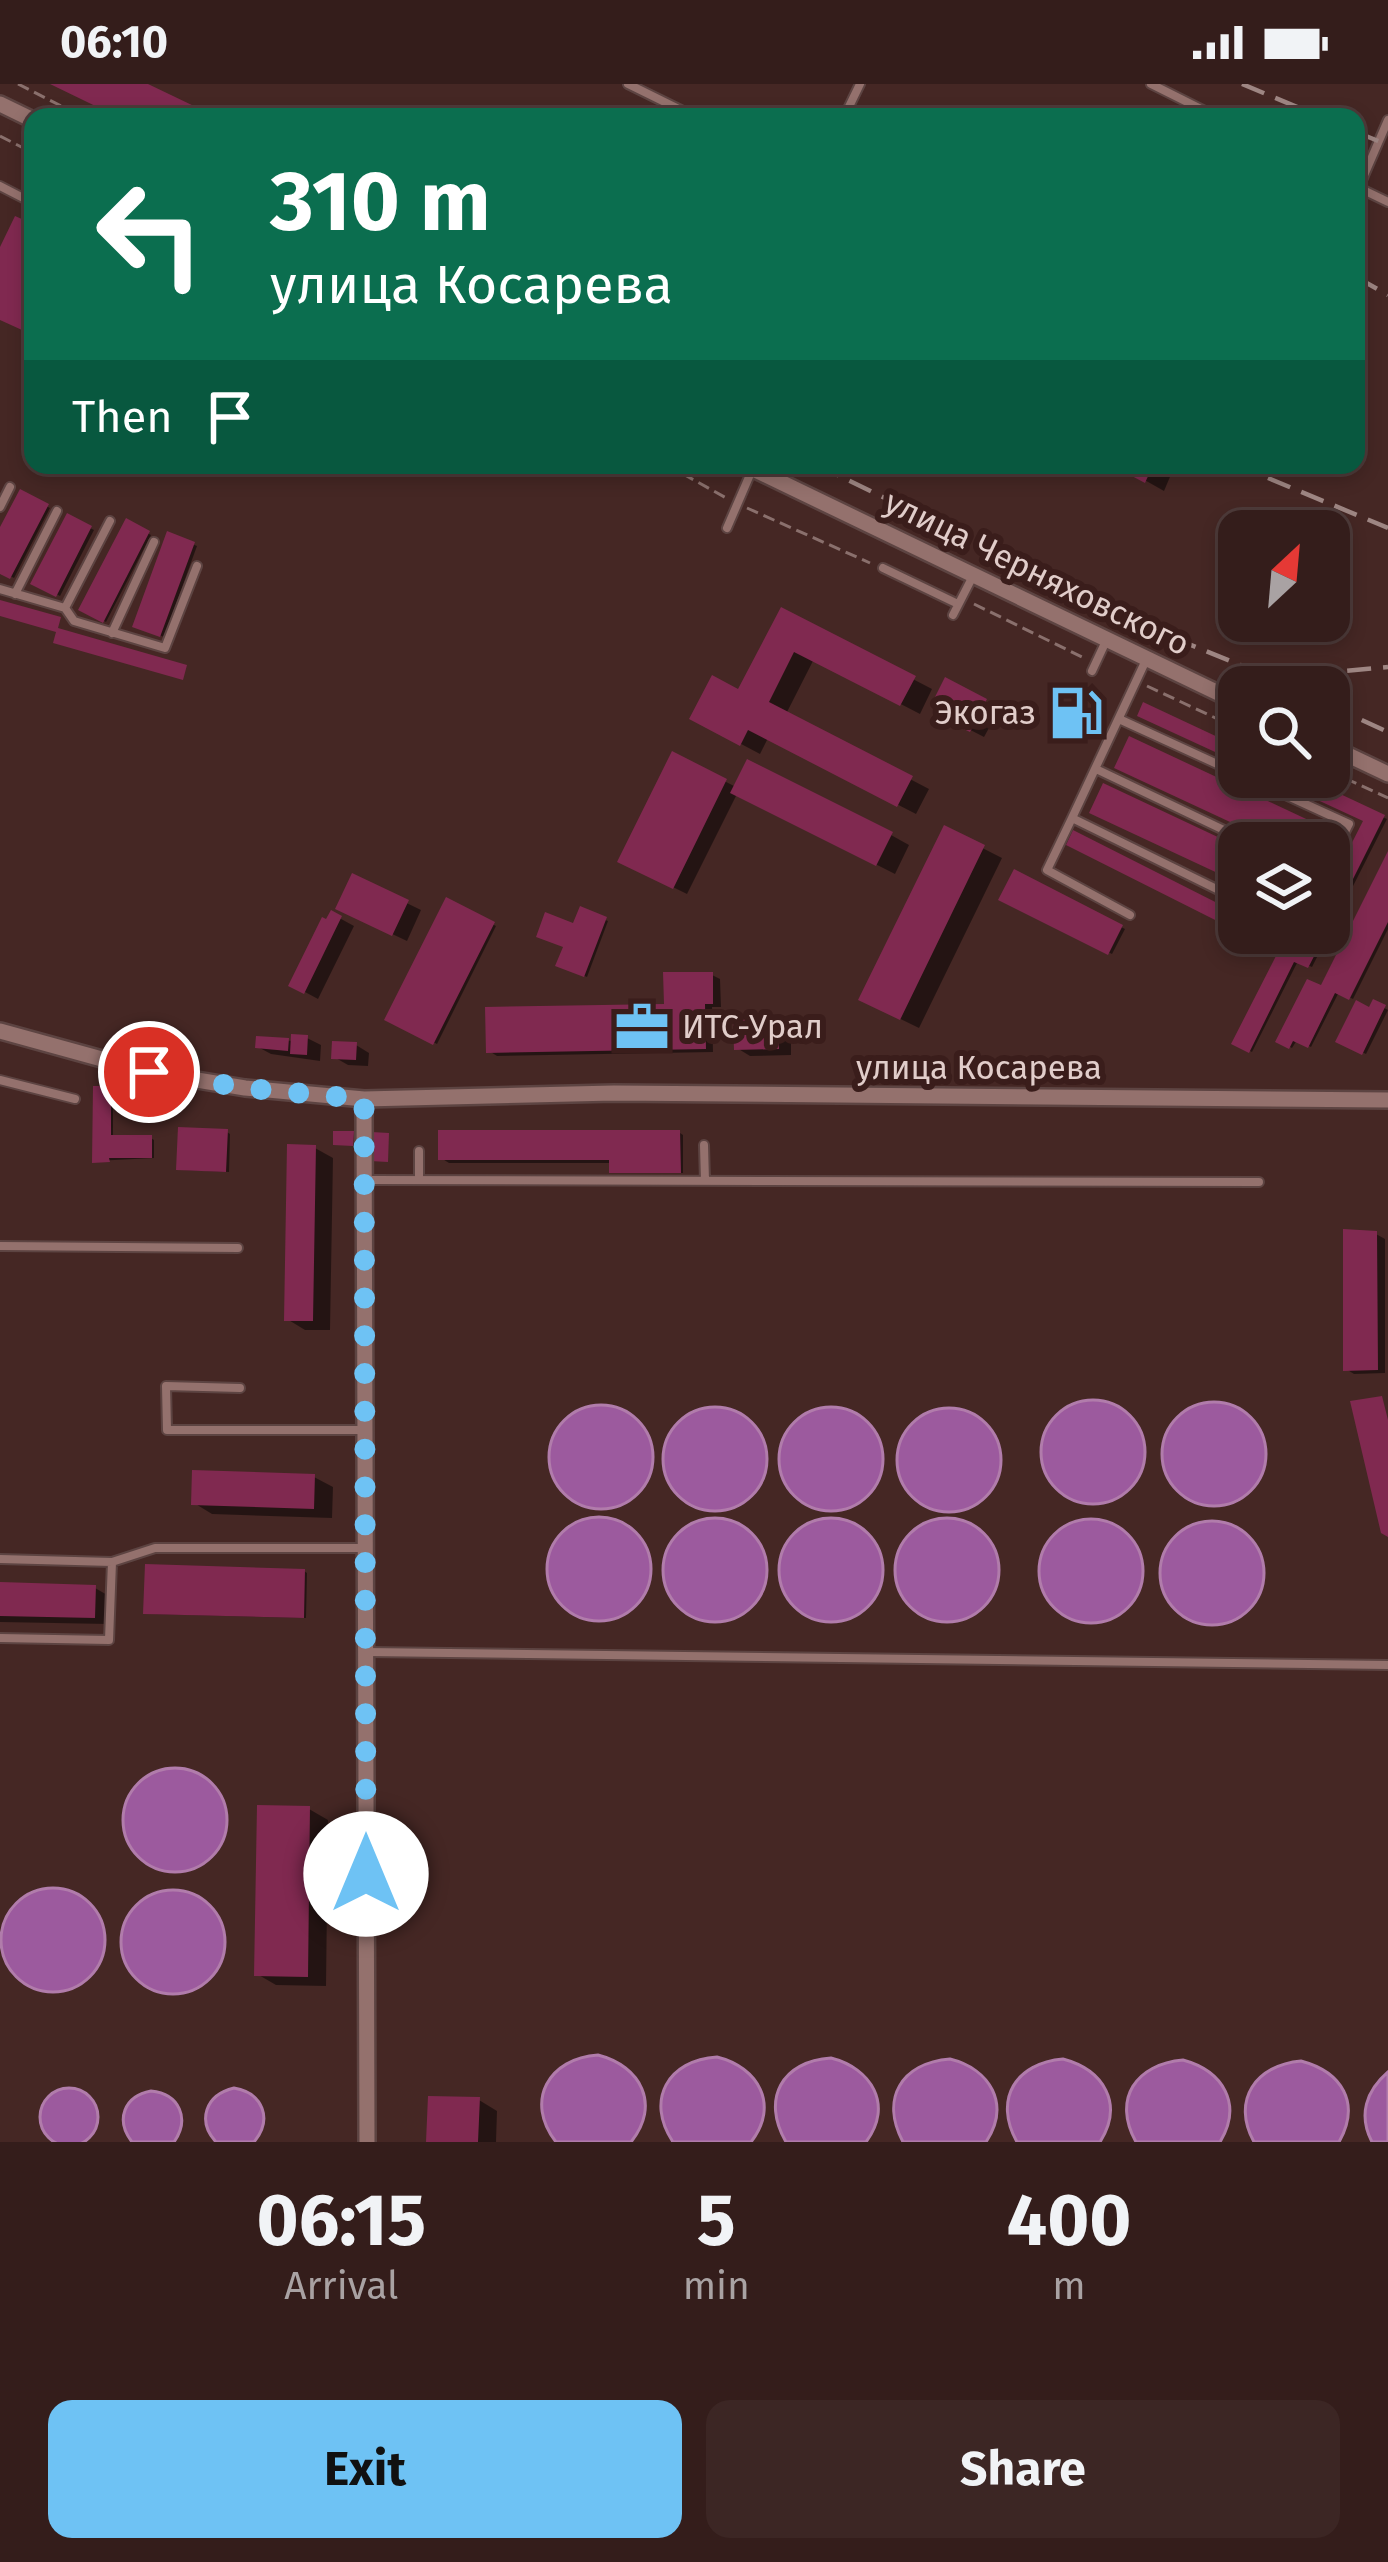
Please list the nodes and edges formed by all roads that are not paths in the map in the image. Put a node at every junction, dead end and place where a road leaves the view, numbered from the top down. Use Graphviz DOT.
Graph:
graph roads {
  1 [pos="628,84"];
  2 [pos="1151,84"];
  3 [pos="677,108"];
  4 [pos="1199,108"];
  5 [pos="1388,121"];
  6 [pos="1365,172"];
  7 [pos="747,474"];
  8 [pos="764,474"];
  9 [pos="10,487"];
  10 [pos="0,507"];
  11 [pos="57,511"];
  12 [pos="110,521"];
  13 [pos="727,527"];
  14 [pos="154,542"];
  15 [pos="196,566"];
  16 [pos="883,568"];
  17 [pos="973,575"];
  18 [pos="0,589"];
  19 [pos="15,594"];
  20 [pos="960,601"];
  21 [pos="64,608"];
  22 [pos="953,615"];
  23 [pos="112,633"];
  24 [pos="1107,640"];
  25 [pos="1146,659"];
  26 [pos="1094,667"];
  27 [pos="1218,693"];
  28 [pos="1119,719"];
  29 [pos="1350,756"];
  30 [pos="1218,764"];
  31 [pos="1096,769"];
  32 [pos="1388,774"];
  33 [pos="1293,798"];
  34 [pos="1072,818"];
  35 [pos="1345,822"];
  36 [pos="1218,827"];
  37 [pos="1218,890"];
  38 [pos="1130,915"];
  39 [pos="0,1031"];
  40 [pos="0,1080"];
  41 [pos="75,1099"];
  42 [pos="364,1099"];
  43 [pos="1388,1100"];
  44 [pos="704,1145"];
  45 [pos="419,1151"];
  46 [pos="364,1180"];
  47 [pos="419,1180"];
  48 [pos="705,1180"];
  49 [pos="1258,1182"];
  50 [pos="0,1246"];
  51 [pos="238,1247"];
  52 [pos="240,1388"];
  53 [pos="365,1430"];
  54 [pos="365,1547"];
  55 [pos="0,1559"];
  56 [pos="112,1562"];
  57 [pos="0,1638"];
  58 [pos="366,1652"];
  59 [pos="1388,1665"];
  60 [pos="367,2142"];
  1 -- 3 [label="lane"];
  2 -- 4 [label="lane"];
  5 -- 6 [label="lane"];
  7 -- 13 [label="lane"];
  8 -- 17 [label="street, улица Черняховского"];
  9 -- 10 [label="lane"];
  11 -- 19 [label="lane"];
  12 -- 21 [label="lane"];
  14 -- 23 [label="lane"];
  15 -- 23 [label="lane"];
  16 -- 20 [label="lane"];
  17 -- 20 [label="lane"];
  17 -- 24 [label="street, улица Черняховского"];
  18 -- 19 [label="lane"];
  19 -- 21 [label="lane"];
  20 -- 22 [label="lane"];
  21 -- 23 [label="lane"];
  24 -- 25 [label="street, улица Черняховского"];
  24 -- 26 [label="lane"];
  25 -- 27 [label="street, улица Черняховского"];
  25 -- 28 [label="lane"];
  28 -- 30 [label="lane"];
  28 -- 31 [label="lane"];
  29 -- 32 [label="street"];
  31 -- 34 [label="lane"];
  31 -- 36 [label="lane"];
  33 -- 35 [label="lane"];
  34 -- 37 [label="lane"];
  34 -- 38 [label="lane"];
  39 -- 42 [label="street, улица Косарева"];
  40 -- 41 [label="lane"];
  42 -- 43 [label="street, улица Косарева"];
  42 -- 46 [label="street"];
  44 -- 48 [label="lane"];
  45 -- 47 [label="lane"];
  46 -- 47 [label="lane"];
  46 -- 53 [label="street"];
  47 -- 48 [label="lane"];
  48 -- 49 [label="lane"];
  50 -- 51 [label="lane"];
  52 -- 53 [label="lane"];
  53 -- 54 [label="street"];
  54 -- 56 [label="lane"];
  54 -- 58 [label="street"];
  55 -- 56 [label="lane"];
  56 -- 57 [label="lane"];
  58 -- 59 [label="lane"];
  58 -- 60 [label="street"];
}
